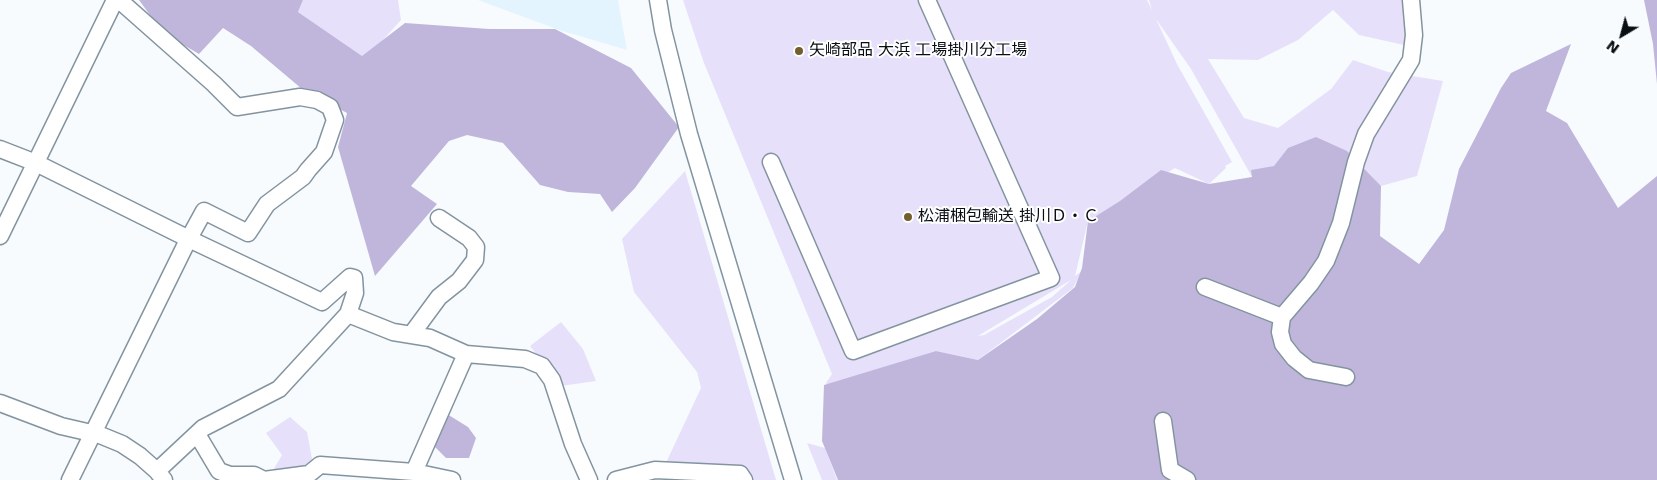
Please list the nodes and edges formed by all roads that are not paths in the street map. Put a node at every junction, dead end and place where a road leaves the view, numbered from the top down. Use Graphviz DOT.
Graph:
graph roads {
  1 [pos="117,0"];
  2 [pos="658,0"];
  3 [pos="927,0"];
  4 [pos="1411,0"];
  5 [pos="0,149"];
  6 [pos="771,162"];
  7 [pos="36,163"];
  8 [pos="439,218"];
  9 [pos="0,236"];
  10 [pos="189,239"];
  11 [pos="1206,287"];
  12 [pos="348,314"];
  13 [pos="1282,317"];
  14 [pos="411,335"];
  15 [pos="466,354"];
  16 [pos="1346,377"];
  17 [pos="0,403"];
  18 [pos="1163,421"];
  19 [pos="93,433"];
  20 [pos="197,434"];
  21 [pos="414,472"];
  22 [pos="161,475"];
  23 [pos="214,476"];
  24 [pos="70,480"];
  25 [pos="452,480"];
  26 [pos="589,480"];
  27 [pos="616,480"];
  28 [pos="744,480"];
  29 [pos="793,480"];
  30 [pos="1187,480"];
  1 -- 7 [label="street"];
  1 -- 10 [label="street"];
  2 -- 29 [label="street"];
  3 -- 6 [label="street"];
  4 -- 13 [label="street"];
  5 -- 7 [label="street"];
  7 -- 9 [label="street"];
  7 -- 10 [label="street"];
  8 -- 14 [label="street"];
  10 -- 12 [label="street"];
  10 -- 19 [label="street"];
  11 -- 13 [label="street"];
  12 -- 14 [label="street"];
  12 -- 20 [label="street"];
  13 -- 16 [label="street"];
  14 -- 15 [label="street"];
  15 -- 21 [label="street"];
  15 -- 26 [label="street"];
  17 -- 19 [label="street"];
  18 -- 30 [label="street"];
  19 -- 22 [label="street"];
  19 -- 24 [label="street"];
  20 -- 22 [label="street"];
  20 -- 23 [label="street"];
  21 -- 23 [label="street"];
  21 -- 25 [label="street"];
  27 -- 28 [label="street"];
}
